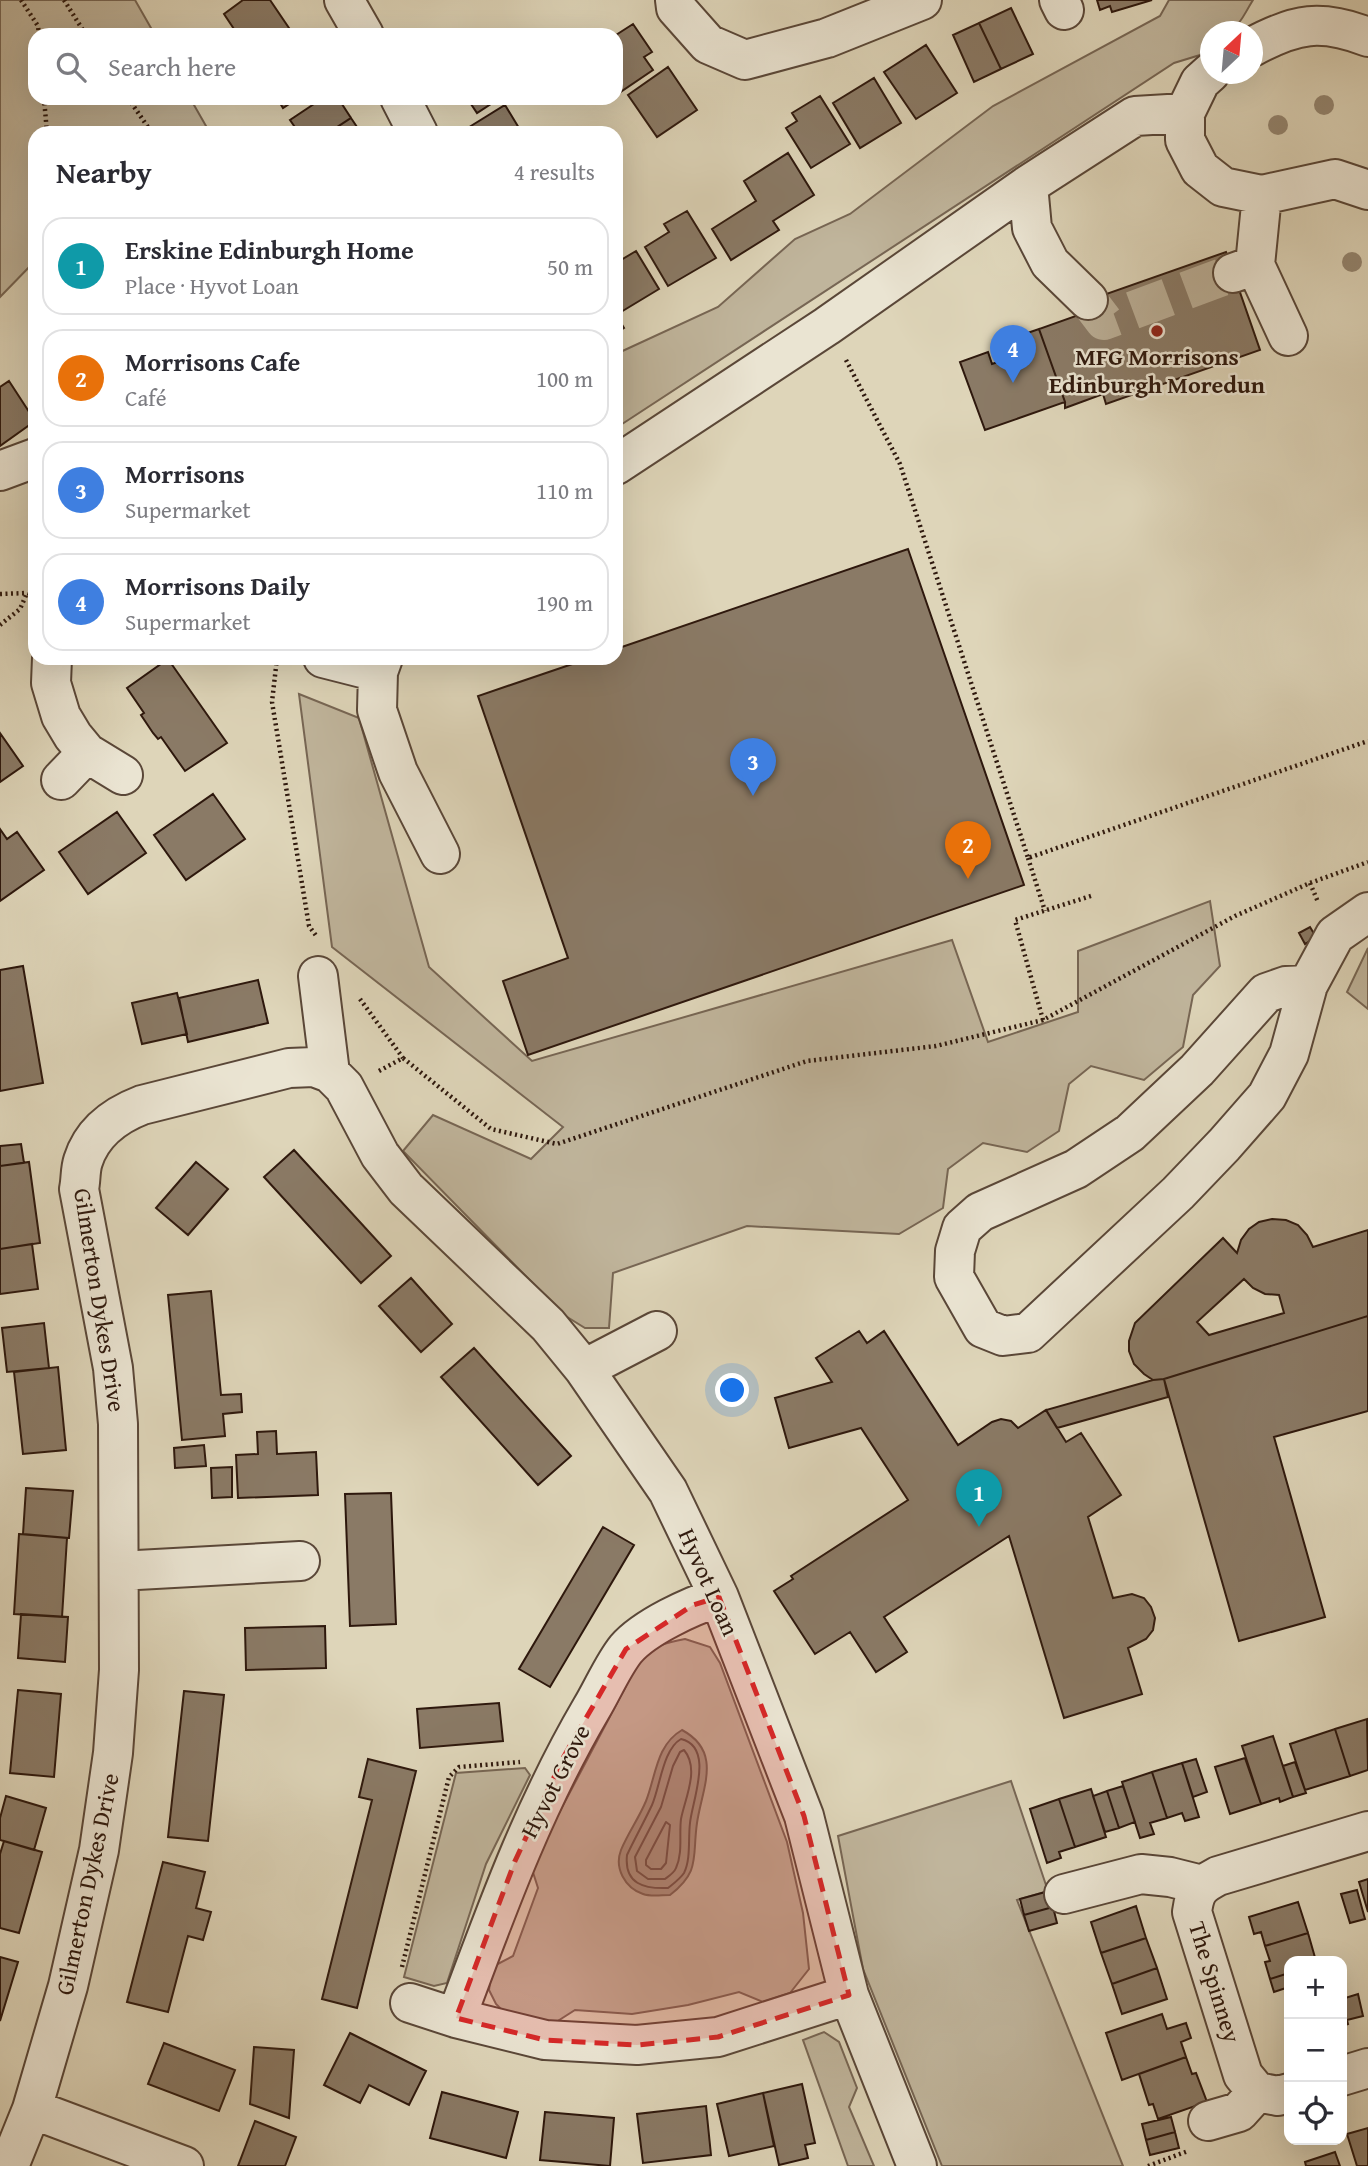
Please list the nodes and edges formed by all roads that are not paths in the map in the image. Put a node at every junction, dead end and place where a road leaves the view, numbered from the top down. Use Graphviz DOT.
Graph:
graph roads {
  1 [pos="344,0"];
  2 [pos="675,0"];
  3 [pos="922,0"];
  4 [pos="360,28"];
  5 [pos="1368,37"];
  6 [pos="1263,41"];
  7 [pos="1200,82"];
  8 [pos="404,105"];
  9 [pos="1185,113"];
  10 [pos="414,126"];
  11 [pos="1028,186"];
  12 [pos="1368,190"];
  13 [pos="1262,195"];
  14 [pos="1088,300"];
  15 [pos="1288,336"];
  16 [pos="623,460"];
  17 [pos="52,665"];
  18 [pos="381,665"];
  19 [pos="123,775"];
  20 [pos="440,854"];
  21 [pos="1368,912"];
  22 [pos="321,962"];
  23 [pos="1308,985"];
  24 [pos="337,1080"];
  25 [pos="657,1331"];
  26 [pos="584,1369"];
  27 [pos="300,1562"];
  28 [pos="119,1571"];
  29 [pos="719,1597"];
  30 [pos="1368,1831"];
  31 [pos="1202,1885"];
  32 [pos="1064,1894"];
  33 [pos="849,1995"];
  34 [pos="410,2003"];
  35 [pos="456,2018"];
  36 [pos="1368,2068"];
  37 [pos="1347,2074"];
  38 [pos="1273,2092"];
  39 [pos="32,2109"];
  40 [pos="1208,2121"];
  41 [pos="188,2158"];
  42 [pos="9,2166"];
  43 [pos="917,2166"];
  1 -- 4 [label="street"];
  2 -- 3 [label="street"];
  5 -- 6 [label="street"];
  7 -- 9 [label="street"];
  8 -- 10 [label="street"];
  9 -- 11 [label="street"];
  9 -- 13 [label="street"];
  11 -- 14 [label="street"];
  11 -- 16 [label="street"];
  12 -- 13 [label="street"];
  13 -- 15 [label="street"];
  17 -- 19 [label="street"];
  18 -- 20 [label="street"];
  21 -- 23 [label="street"];
  22 -- 24 [label="street"];
  23 -- 23 [label="street"];
  24 -- 26 [label="street, Hyvot Loan"];
  24 -- 28 [label="street, Gilmerton Dykes Drive"];
  25 -- 26 [label="street"];
  26 -- 29 [label="street, Hyvot Loan"];
  27 -- 28 [label="street"];
  28 -- 39 [label="street, Gilmerton Dykes Drive"];
  29 -- 33 [label="street, Hyvot Loan"];
  29 -- 35 [label="street, Hyvot Grove"];
  30 -- 31 [label="street, The Spinney"];
  31 -- 32 [label="street"];
  31 -- 38 [label="street, The Spinney"];
  33 -- 35 [label="street"];
  33 -- 43 [label="street, Hyvot Loan"];
  34 -- 35 [label="street"];
  36 -- 37 [label="street"];
  38 -- 40 [label="street"];
  39 -- 41 [label="street"];
  39 -- 42 [label="street, Gilmerton Dykes Drive"];
}
